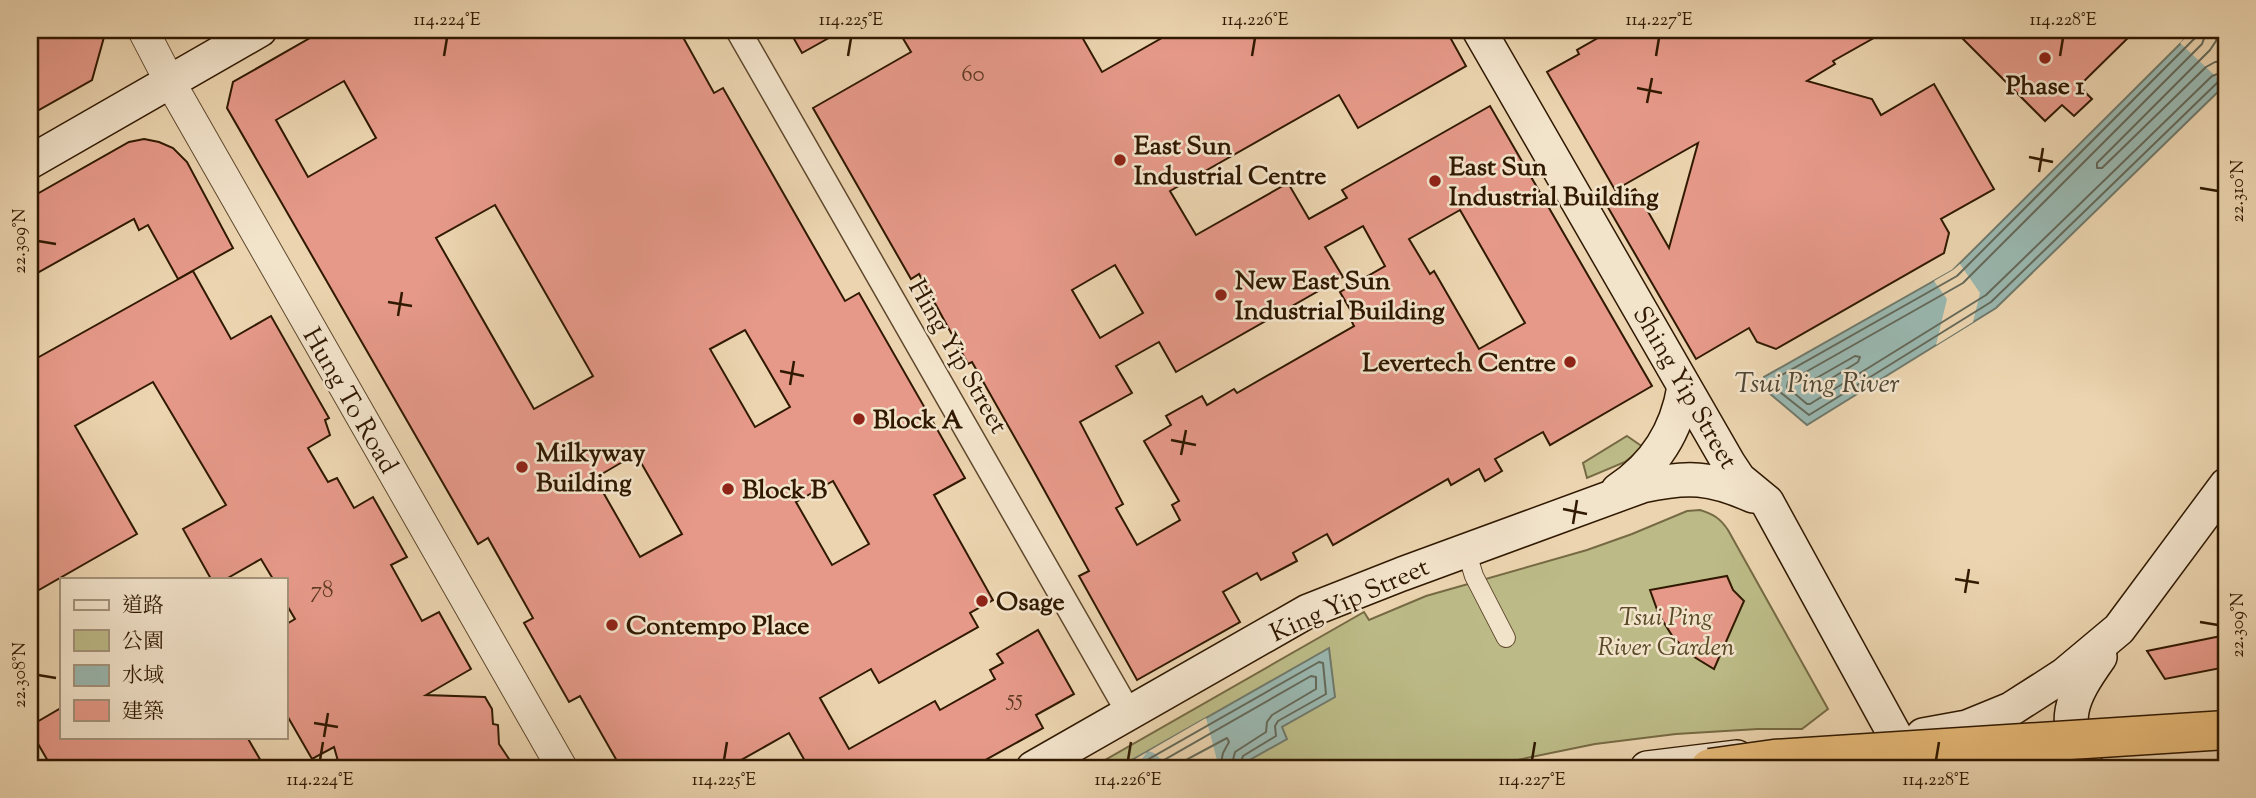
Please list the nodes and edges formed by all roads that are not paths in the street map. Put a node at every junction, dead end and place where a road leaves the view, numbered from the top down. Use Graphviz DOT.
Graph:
graph roads {
  1 [pos="143,30"];
  2 [pos="261,30"];
  3 [pos="737,30"];
  4 [pos="1479,30"];
  5 [pos="170,82"];
  6 [pos="30,162"];
  7 [pos="1685,387"];
  8 [pos="2226,485"];
  9 [pos="1604,499"];
  10 [pos="1767,502"];
  11 [pos="1466,550"];
  12 [pos="2119,629"];
  13 [pos="1507,638"];
  14 [pos="1129,713"];
  15 [pos="2226,730"];
  16 [pos="1898,739"];
  17 [pos="562,768"];
  18 [pos="1033,768"];
  19 [pos="1647,768"];
  20 [pos="1710,768"];
  21 [pos="2087,768"];
  1 -- 5 [label="street, Hung To Road"];
  2 -- 5 [label="main road"];
  3 -- 14 [label="street, Hing Yip Street"];
  4 -- 7 [label="main road, Shing Yip Street"];
  5 -- 6 [label="main road"];
  5 -- 17 [label="street, Hung To Road"];
  7 -- 9 [label="main road, King Yip Street"];
  7 -- 10 [label="main road, Shing Yip Street"];
  8 -- 12 [label="main road"];
  9 -- 10 [label="main road, King Yip Street"];
  9 -- 11 [label="main road, King Yip Street"];
  10 -- 16 [label="main road, Shing Yip Street"];
  11 -- 13 [label="street"];
  11 -- 14 [label="main road, King Yip Street"];
  12 -- 16 [label="main road"];
  12 -- 21 [label="main road"];
  14 -- 18 [label="main road, King Yip Street"];
  15 -- 20 [label="highway, bridge"];
  16 -- 19 [label="main road"];
}
